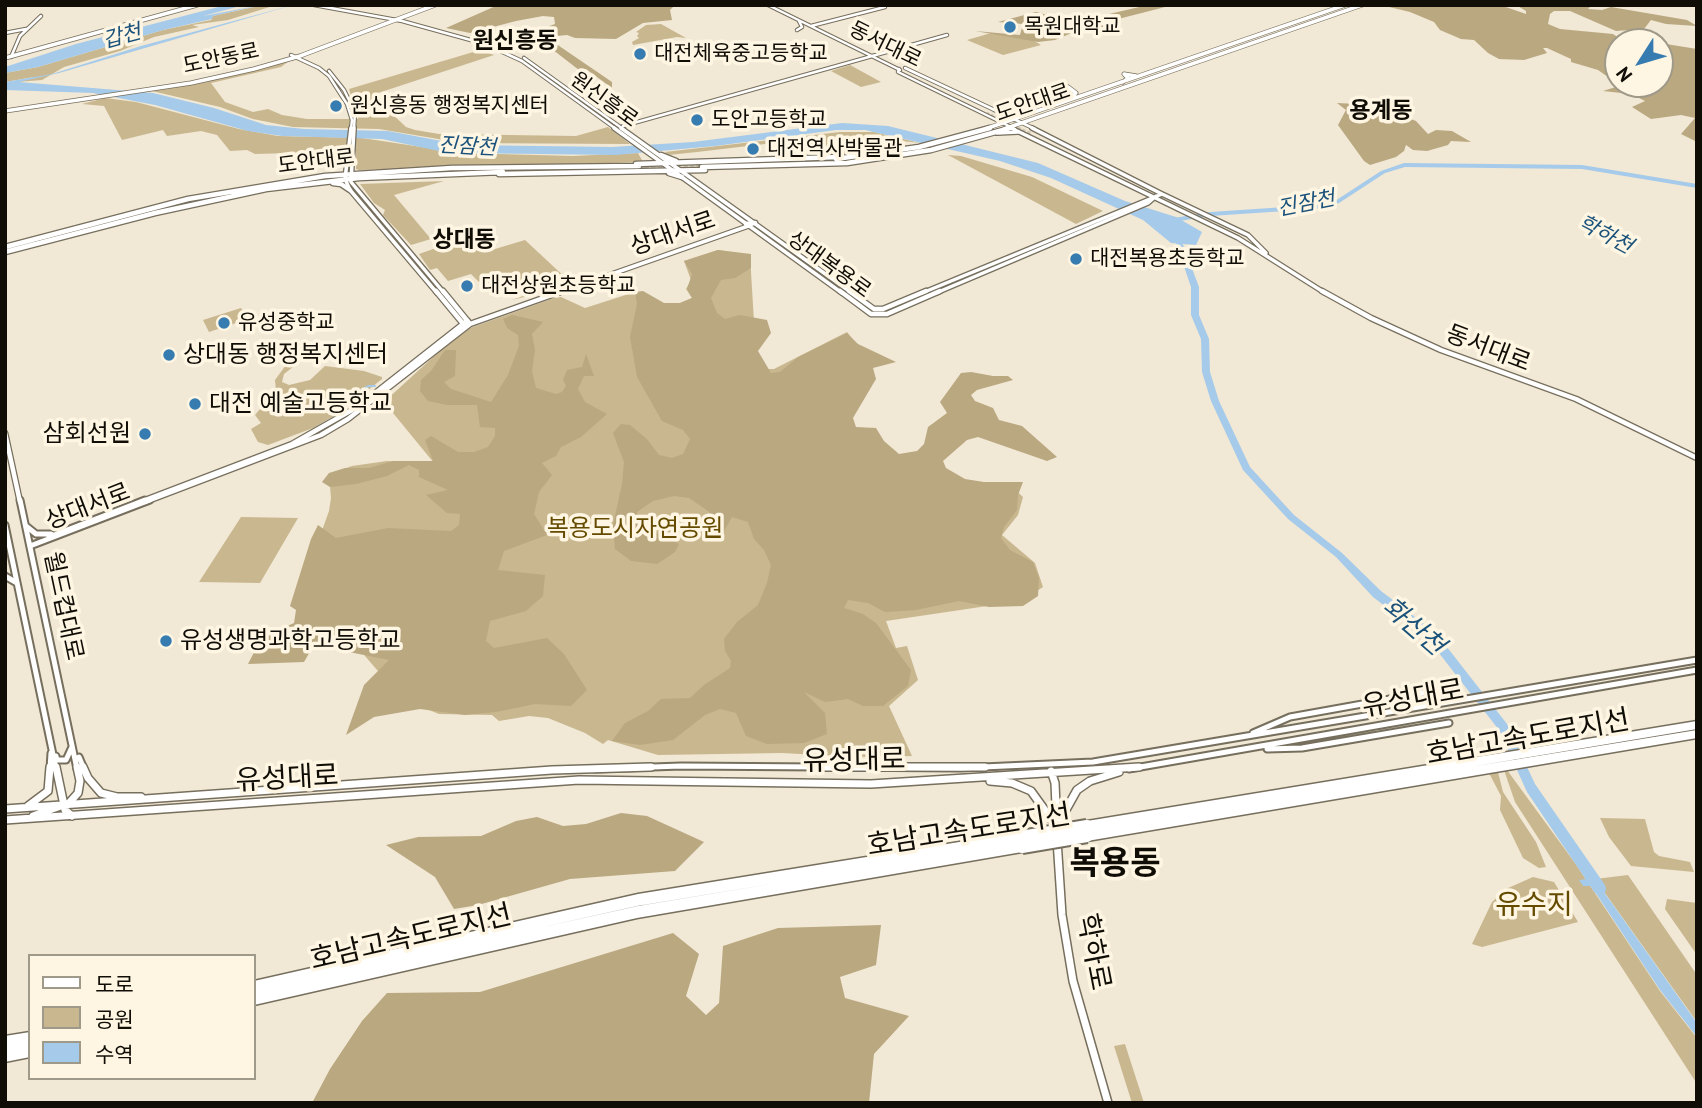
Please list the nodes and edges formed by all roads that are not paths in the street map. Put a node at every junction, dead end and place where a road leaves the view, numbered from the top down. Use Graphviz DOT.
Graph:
graph roads {
  1 [pos="194,5"];
  2 [pos="314,5"];
  3 [pos="325,5"];
  4 [pos="425,5"];
  5 [pos="435,5"];
  6 [pos="768,5"];
  7 [pos="775,5"];
  8 [pos="1345,5"];
  9 [pos="1362,5"];
  10 [pos="885,7"];
  11 [pos="41,16"];
  12 [pos="396,18"];
  13 [pos="804,19"];
  14 [pos="799,20"];
  15 [pos="832,21"];
  16 [pos="816,25"];
  17 [pos="811,26"];
  18 [pos="26,29"];
  19 [pos="797,30"];
  20 [pos="5,33"];
  21 [pos="947,35"];
  22 [pos="876,54"];
  23 [pos="296,56"];
  24 [pos="871,56"];
  25 [pos="8,57"];
  26 [pos="1148,74"];
  27 [pos="1122,83"];
  28 [pos="1068,87"];
  29 [pos="73,100"];
  30 [pos="1062,103"];
  31 [pos="5,110"];
  32 [pos="996,111"];
  33 [pos="986,114"];
  34 [pos="1031,114"];
  35 [pos="1039,118"];
  36 [pos="1014,120"];
  37 [pos="1004,123"];
  38 [pos="1022,124"];
  39 [pos="622,127"];
  40 [pos="1012,127"];
  41 [pos="616,128"];
  42 [pos="981,131"];
  43 [pos="1034,132"];
  44 [pos="990,134"];
  45 [pos="1025,134"];
  46 [pos="662,155"];
  47 [pos="653,156"];
  48 [pos="846,160"];
  49 [pos="667,164"];
  50 [pos="702,165"];
  51 [pos="639,168"];
  52 [pos="676,169"];
  53 [pos="653,171"];
  54 [pos="348,176"];
  55 [pos="682,177"];
  56 [pos="690,177"];
  57 [pos="370,178"];
  58 [pos="313,183"];
  59 [pos="1129,186"];
  60 [pos="352,188"];
  61 [pos="1162,194"];
  62 [pos="1155,197"];
  63 [pos="1142,201"];
  64 [pos="1179,210"];
  65 [pos="755,223"];
  66 [pos="747,225"];
  67 [pos="14,247"];
  68 [pos="5,250"];
  69 [pos="1273,261"];
  70 [pos="466,324"];
  71 [pos="5,433"];
  72 [pos="1697,458"];
  73 [pos="5,525"];
  74 [pos="26,526"];
  75 [pos="54,536"];
  76 [pos="30,546"];
  77 [pos="33,559"];
  78 [pos="5,576"];
  79 [pos="17,584"];
  80 [pos="1697,660"];
  81 [pos="1697,670"];
  82 [pos="1430,692"];
  83 [pos="1449,723"];
  84 [pos="1697,725"];
  85 [pos="1697,734"];
  86 [pos="1249,735"];
  87 [pos="72,741"];
  88 [pos="51,747"];
  89 [pos="1242,749"];
  90 [pos="1574,750"];
  91 [pos="1050,764"];
  92 [pos="1127,769"];
  93 [pos="1052,774"];
  94 [pos="969,779"];
  95 [pos="155,799"];
  96 [pos="63,802"];
  97 [pos="23,807"];
  98 [pos="5,808"];
  99 [pos="76,817"];
  100 [pos="27,818"];
  101 [pos="5,820"];
  102 [pos="1057,827"];
  103 [pos="860,869"];
  104 [pos="256,987"];
  105 [pos="256,999"];
  106 [pos="28,1038"];
  107 [pos="5,1043"];
  108 [pos="28,1050"];
  109 [pos="5,1056"];
  110 [pos="1108,1103"];
  1 -- 25 [label="main road"];
  2 -- 12 [label="street, 원신흥로"];
  3 -- 12 [label="street, 원신흥로"];
  4 -- 12 [label="main road, 도안동로"];
  5 -- 12 [label="main road, 도안동로"];
  6 -- 14 [label="street, 동서대로"];
  7 -- 13 [label="street, 동서대로"];
  8 -- 26 [label="main road, 도안대로"];
  9 -- 35 [label="main road, 도안대로"];
  10 -- 15 [label="street"];
  11 -- 18 [label="street"];
  12 -- 23 [label="main road, 도안동로"];
  12 -- 39 [label="street, 원신흥로"];
  12 -- 41 [label="street, 원신흥로"];
  13 -- 15 [label="street"];
  13 -- 16 [label="street, 동서대로"];
  14 -- 17 [label="street, 동서대로"];
  14 -- 19 [label="street"];
  15 -- 16 [label="street"];
  16 -- 17 [label="street"];
  16 -- 22 [label="street, 동서대로"];
  17 -- 24 [label="street, 동서대로"];
  18 -- 20 [label="street"];
  18 -- 25 [label="street"];
  21 -- 22 [label="street"];
  22 -- 24 [label="street"];
  22 -- 32 [label="street, 동서대로"];
  23 -- 29 [label="main road, 도안동로"];
  23 -- 29 [label="main road, 도안동로"];
  23 -- 54 [label="street"];
  24 -- 33 [label="street, 동서대로"];
  24 -- 39 [label="street"];
  26 -- 27 [label="main road, 도안대로"];
  26 -- 27 [label="main road"];
  27 -- 30 [label="main road, 도안대로"];
  28 -- 30 [label="main road"];
  29 -- 31 [label="main road, 도안동로"];
  30 -- 34 [label="main road, 도안대로"];
  32 -- 33 [label="street"];
  32 -- 34 [label="street"];
  32 -- 36 [label="street, 동서대로"];
  33 -- 37 [label="street, 동서대로"];
  33 -- 42 [label="street"];
  34 -- 36 [label="main road, 도안대로"];
  35 -- 38 [label="main road, 도안대로"];
  35 -- 43 [label="street"];
  36 -- 37 [label="main road, 도안대로"];
  36 -- 38 [label="street, 동서대로"];
  37 -- 40 [label="street, 동서대로"];
  37 -- 42 [label="main road, 도안대로"];
  38 -- 40 [label="main road, 도안대로"];
  38 -- 43 [label="street, 동서대로"];
  39 -- 41 [label="street"];
  39 -- 46 [label="street, 원신흥로"];
  40 -- 44 [label="main road, 도안대로"];
  40 -- 45 [label="street, 동서대로"];
  41 -- 47 [label="street, 원신흥로"];
  42 -- 48 [label="main road, 도안대로"];
  43 -- 45 [label="street"];
  43 -- 61 [label="street, 동서대로"];
  43 -- 62 [label="street"];
  44 -- 45 [label="street"];
  44 -- 48 [label="main road, 도안대로"];
  45 -- 59 [label="street, 동서대로"];
  46 -- 49 [label="street, 원신흥로"];
  46 -- 50 [label="main road"];
  47 -- 49 [label="street, 원신흥로"];
  47 -- 51 [label="main road"];
  48 -- 50 [label="main road"];
  48 -- 50 [label="main road"];
  49 -- 50 [label="main road"];
  49 -- 51 [label="main road"];
  49 -- 51 [label="main road"];
  49 -- 52 [label="street, 원신흥로"];
  50 -- 52 [label="main road"];
  50 -- 56 [label="main road"];
  51 -- 53 [label="main road"];
  51 -- 54 [label="main road, 도안대로"];
  51 -- 57 [label="main road, 도안대로"];
  52 -- 53 [label="main road"];
  52 -- 55 [label="street, 상대복용로"];
  52 -- 56 [label="street, 상대복용로"];
  53 -- 55 [label="main road"];
  54 -- 57 [label="main road, 도안대로"];
  54 -- 58 [label="main road, 도안대로"];
  54 -- 60 [label="street"];
  54 -- 67 [label="main road, 도안대로"];
  55 -- 66 [label="street, 상대복용로"];
  56 -- 65 [label="street, 상대복용로"];
  57 -- 60 [label="main road"];
  58 -- 60 [label="main road"];
  58 -- 67 [label="main road, 도안대로"];
  59 -- 62 [label="street, 동서대로"];
  59 -- 63 [label="street"];
  60 -- 70 [label="street"];
  61 -- 62 [label="street"];
  61 -- 69 [label="street, 동서대로"];
  62 -- 63 [label="street"];
  62 -- 64 [label="street, 동서대로"];
  63 -- 64 [label="street"];
  63 -- 65 [label="street, 상대복용로"];
  63 -- 66 [label="street, 상대복용로"];
  64 -- 69 [label="street, 동서대로"];
  65 -- 66 [label="main road"];
  66 -- 70 [label="street, 상대서로"];
  67 -- 68 [label="main road, 도안대로"];
  69 -- 72 [label="street, 동서대로"];
  70 -- 75 [label="street, 상대서로"];
  71 -- 74 [label="street, 월드컵대로"];
  73 -- 79 [label="street, 월드컵대로"];
  74 -- 75 [label="street"];
  74 -- 76 [label="street, 월드컵대로"];
  75 -- 76 [label="street, 상대서로"];
  75 -- 77 [label="street"];
  76 -- 77 [label="street, 월드컵대로"];
  77 -- 87 [label="street, 월드컵대로"];
  78 -- 79 [label="street"];
  79 -- 88 [label="street, 월드컵대로"];
  80 -- 86 [label="street, 유성대로"];
  81 -- 89 [label="street, 유성대로"];
  82 -- 86 [label="street"];
  83 -- 89 [label="street"];
  84 -- 90 [label="highway, 호남고속도로지선"];
  85 -- 90 [label="highway, 호남고속도로지선"];
  86 -- 91 [label="street, 유성대로"];
  87 -- 88 [label="street"];
  87 -- 95 [label="street"];
  87 -- 96 [label="street, 월드컵대로"];
  88 -- 96 [label="street, 월드컵대로"];
  88 -- 97 [label="street"];
  89 -- 92 [label="street, 유성대로"];
  90 -- 103 [label="highway, 호남고속도로지선, bridge"];
  91 -- 93 [label="street, 학하로"];
  91 -- 95 [label="street, 유성대로"];
  92 -- 93 [label="street, 유성대로"];
  92 -- 102 [label="street"];
  93 -- 94 [label="street, 유성대로"];
  93 -- 102 [label="street, 학하로"];
  94 -- 99 [label="street, 유성대로"];
  94 -- 102 [label="street"];
  95 -- 96 [label="street, 유성대로"];
  96 -- 97 [label="street, 유성대로"];
  96 -- 99 [label="street"];
  96 -- 100 [label="street"];
  97 -- 98 [label="street, 유성대로"];
  99 -- 100 [label="street, 유성대로"];
  100 -- 101 [label="street, 유성대로"];
  102 -- 110 [label="street, 학하로"];
  103 -- 104 [label="highway, 호남고속도로지선"];
  103 -- 105 [label="highway, 호남고속도로지선"];
  106 -- 107 [label="highway"];
  108 -- 109 [label="highway"];
}
